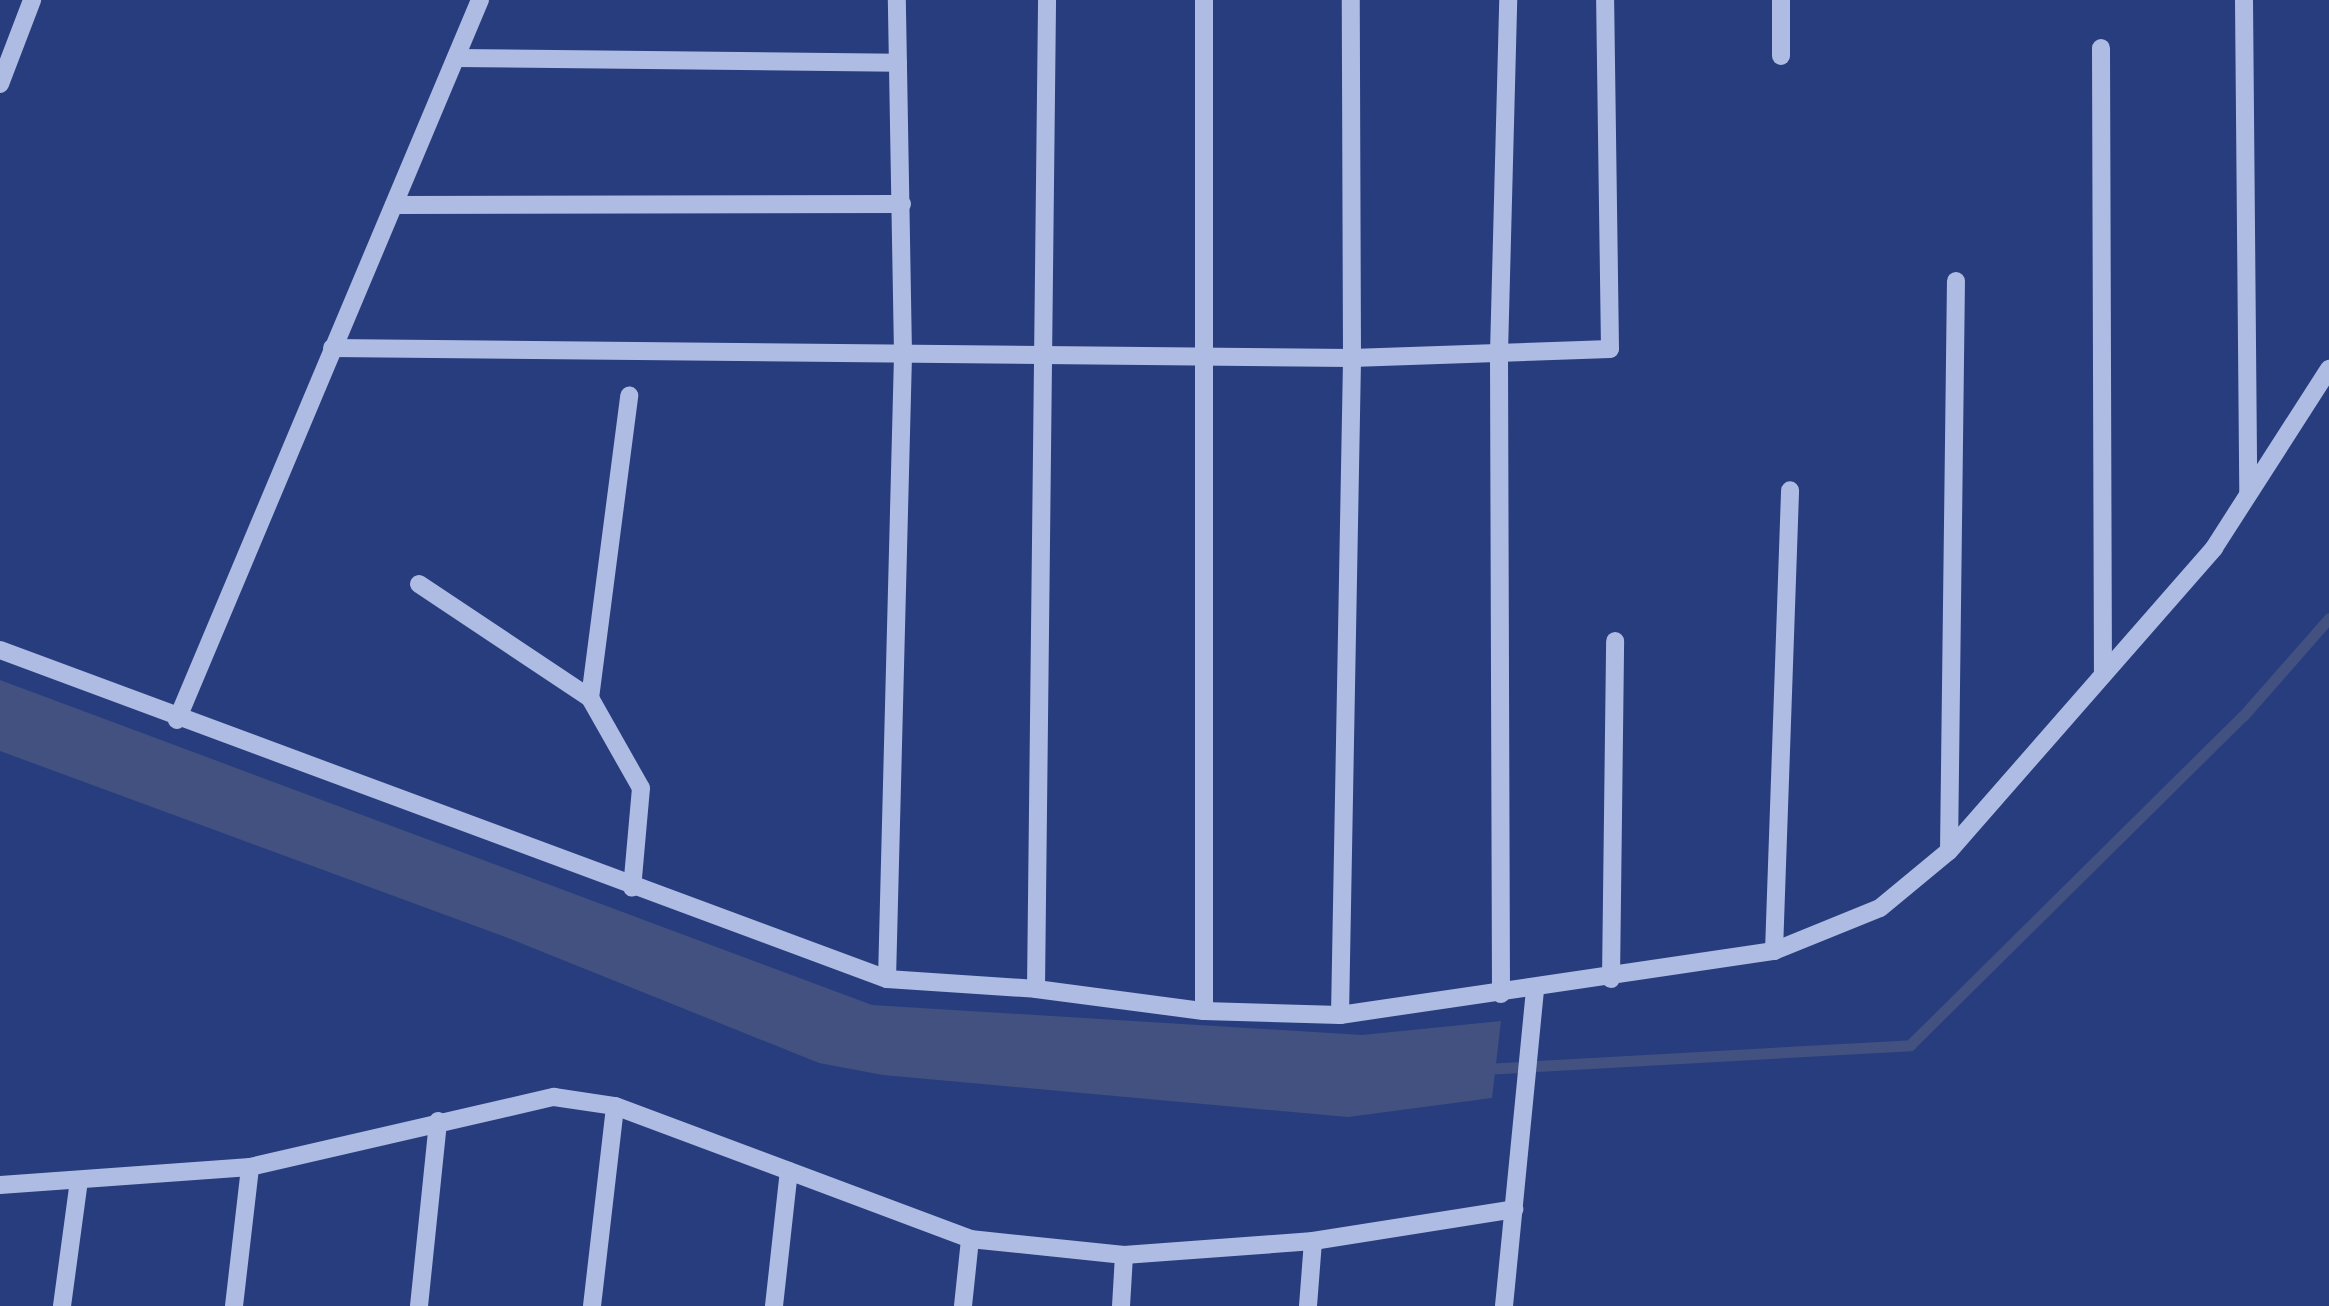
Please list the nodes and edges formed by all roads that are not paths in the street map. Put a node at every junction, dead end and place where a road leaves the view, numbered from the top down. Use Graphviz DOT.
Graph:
graph roads {
  1 [pos="32,0"];
  2 [pos="480,0"];
  3 [pos="898,0"];
  4 [pos="1047,0"];
  5 [pos="1204,0"];
  6 [pos="1351,0"];
  7 [pos="1508,0"];
  8 [pos="1605,0"];
  9 [pos="1781,0"];
  10 [pos="2244,0"];
  11 [pos="2101,48"];
  12 [pos="1781,56"];
  13 [pos="456,58"];
  14 [pos="898,63"];
  15 [pos="0,84"];
  16 [pos="394,204"];
  17 [pos="902,204"];
  18 [pos="1956,281"];
  19 [pos="332,348"];
  20 [pos="1042,353"];
  21 [pos="1500,353"];
  22 [pos="903,354"];
  23 [pos="1207,356"];
  24 [pos="1352,358"];
  25 [pos="2329,369"];
  26 [pos="629,396"];
  27 [pos="1790,490"];
  28 [pos="2248,495"];
  29 [pos="419,584"];
  30 [pos="1614,641"];
  31 [pos="0,650"];
  32 [pos="2103,675"];
  33 [pos="590,698"];
  34 [pos="177,720"];
  35 [pos="1949,852"];
  36 [pos="632,888"];
  37 [pos="1774,951"];
  38 [pos="887,979"];
  39 [pos="1610,979"];
  40 [pos="1036,988"];
  41 [pos="1535,990"];
  42 [pos="1501,994"];
  43 [pos="1204,1011"];
  44 [pos="1340,1015"];
  45 [pos="615,1106"];
  46 [pos="438,1121"];
  47 [pos="250,1167"];
  48 [pos="789,1171"];
  49 [pos="79,1180"];
  50 [pos="0,1185"];
  51 [pos="1514,1210"];
  52 [pos="970,1239"];
  53 [pos="1313,1241"];
  54 [pos="1124,1255"];
  55 [pos="62,1306"];
  56 [pos="234,1306"];
  57 [pos="419,1306"];
  58 [pos="592,1306"];
  59 [pos="774,1306"];
  60 [pos="963,1306"];
  61 [pos="1120,1306"];
  62 [pos="1308,1306"];
  63 [pos="1504,1306"];
  1 -- 15 [label="street"];
  2 -- 13 [label="street"];
  3 -- 14 [label="street"];
  4 -- 20 [label="street"];
  5 -- 23 [label="street"];
  6 -- 24 [label="street"];
  7 -- 21 [label="street"];
  8 -- 21 [label="street"];
  9 -- 12 [label="street"];
  10 -- 28 [label="street"];
  11 -- 32 [label="street"];
  13 -- 14 [label="street"];
  13 -- 16 [label="street"];
  14 -- 17 [label="street"];
  16 -- 17 [label="street"];
  16 -- 19 [label="street"];
  17 -- 22 [label="street"];
  18 -- 35 [label="street"];
  19 -- 22 [label="street"];
  19 -- 34 [label="street"];
  20 -- 22 [label="street"];
  20 -- 23 [label="street"];
  20 -- 40 [label="street"];
  21 -- 24 [label="street"];
  21 -- 42 [label="street"];
  22 -- 38 [label="street"];
  23 -- 24 [label="street"];
  23 -- 43 [label="street"];
  24 -- 44 [label="street"];
  25 -- 28 [label="street"];
  26 -- 33 [label="street"];
  27 -- 37 [label="street"];
  28 -- 32 [label="street"];
  29 -- 33 [label="street"];
  30 -- 39 [label="street"];
  31 -- 34 [label="street"];
  32 -- 35 [label="street"];
  33 -- 36 [label="street"];
  34 -- 36 [label="street"];
  35 -- 37 [label="street"];
  36 -- 38 [label="street"];
  37 -- 39 [label="street"];
  38 -- 40 [label="street"];
  39 -- 41 [label="street"];
  40 -- 43 [label="street"];
  41 -- 42 [label="street"];
  41 -- 51 [label="street"];
  42 -- 44 [label="street"];
  43 -- 44 [label="street"];
  45 -- 46 [label="street"];
  45 -- 48 [label="street"];
  45 -- 58 [label="street"];
  46 -- 47 [label="street"];
  46 -- 57 [label="street"];
  47 -- 49 [label="street"];
  47 -- 56 [label="street"];
  48 -- 52 [label="street"];
  48 -- 59 [label="street"];
  49 -- 50 [label="street"];
  49 -- 55 [label="street"];
  51 -- 53 [label="street"];
  51 -- 63 [label="street"];
  52 -- 54 [label="street"];
  52 -- 60 [label="street"];
  53 -- 54 [label="street"];
  53 -- 62 [label="street"];
  54 -- 61 [label="street"];
}
